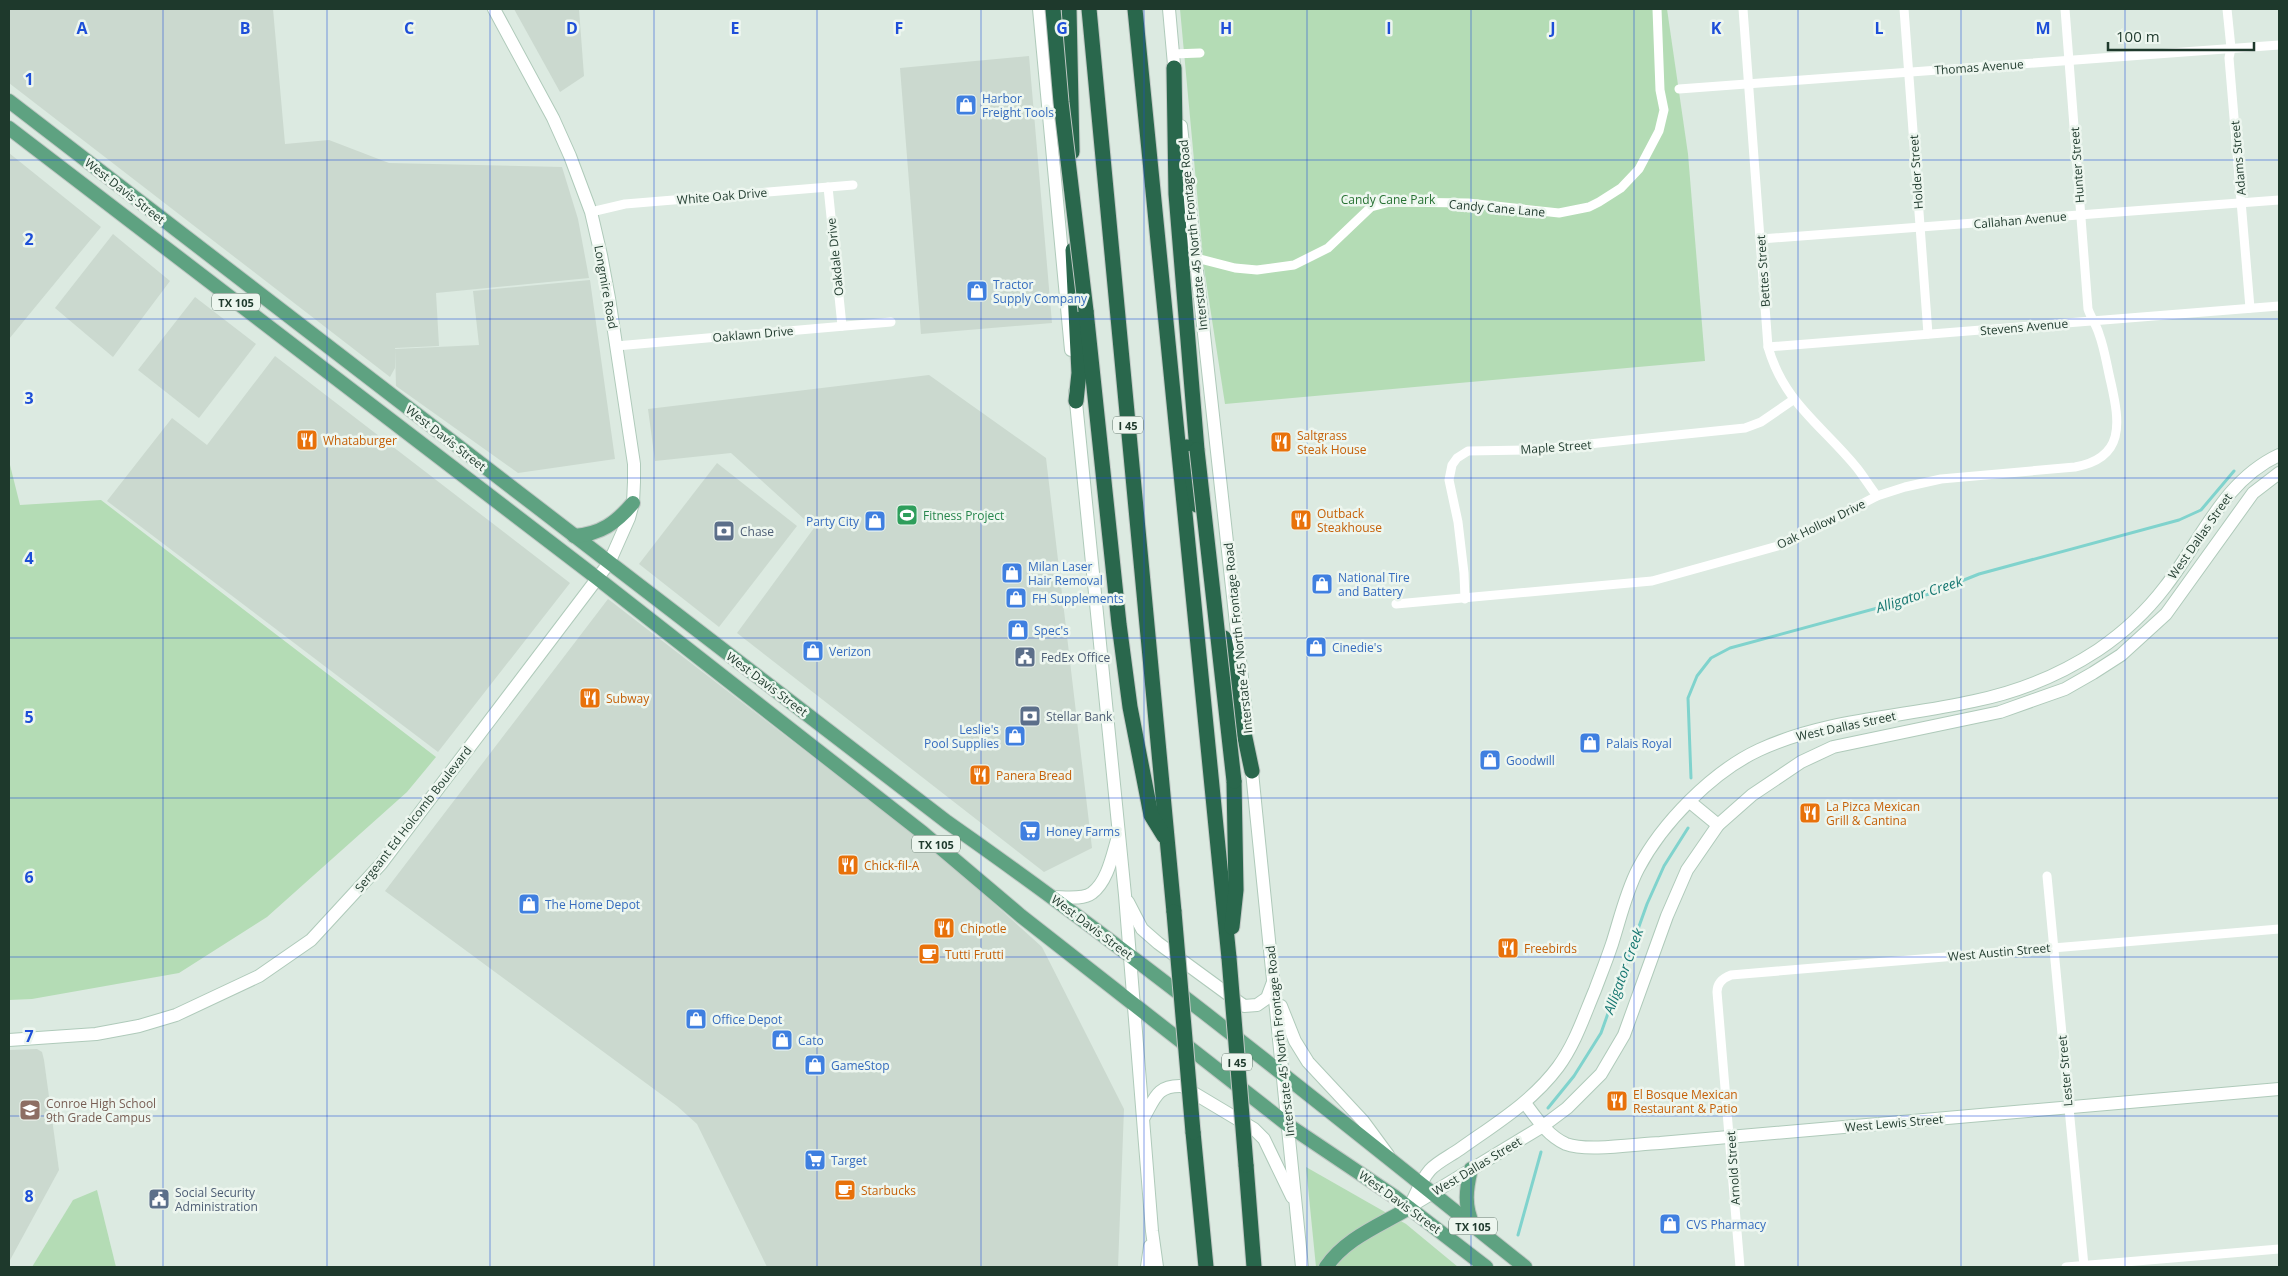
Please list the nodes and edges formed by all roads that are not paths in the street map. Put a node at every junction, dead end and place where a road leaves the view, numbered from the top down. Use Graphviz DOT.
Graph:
graph roads {
  1 [pos="494,9"];
  2 [pos="1039,9"];
  3 [pos="1053,9"];
  4 [pos="1069,9"];
  5 [pos="1089,9"];
  6 [pos="1135,9"];
  7 [pos="1169,9"];
  8 [pos="1657,9"];
  9 [pos="1743,9"];
  10 [pos="1904,9"];
  11 [pos="2065,9"];
  12 [pos="2227,9"];
  13 [pos="2279,45"];
  14 [pos="2231,48"];
  15 [pos="1200,53"];
  16 [pos="2069,60"];
  17 [pos="1174,61"];
  18 [pos="1909,72"];
  19 [pos="1749,84"];
  20 [pos="1679,89"];
  21 [pos="9,101"];
  22 [pos="9,111"];
  23 [pos="41,126"];
  24 [pos="9,128"];
  25 [pos="853,185"];
  26 [pos="828,188"];
  27 [pos="2279,200"];
  28 [pos="2242,203"];
  29 [pos="591,212"];
  30 [pos="2081,214"];
  31 [pos="1920,228"];
  32 [pos="1760,239"];
  33 [pos="1196,258"];
  34 [pos="194,270"];
  35 [pos="1162,293"];
  36 [pos="2279,306"];
  37 [pos="2250,308"];
  38 [pos="2093,321"];
  39 [pos="891,322"];
  40 [pos="298,324"];
  41 [pos="842,326"];
  42 [pos="1928,334"];
  43 [pos="616,346"];
  44 [pos="1768,346"];
  45 [pos="1793,400"];
  46 [pos="1076,401"];
  47 [pos="2279,455"];
  48 [pos="2279,473"];
  49 [pos="1877,496"];
  50 [pos="633,503"];
  51 [pos="574,536"];
  52 [pos="608,563"];
  53 [pos="2173,576"];
  54 [pos="597,578"];
  55 [pos="2188,585"];
  56 [pos="1464,599"];
  57 [pos="1396,604"];
  58 [pos="2120,635"];
  59 [pos="2045,679"];
  60 [pos="2081,680"];
  61 [pos="2052,694"];
  62 [pos="1952,706"];
  63 [pos="1955,722"];
  64 [pos="1808,733"];
  65 [pos="1818,754"];
  66 [pos="1252,771"];
  67 [pos="1690,802"];
  68 [pos="1718,825"];
  69 [pos="1119,836"];
  70 [pos="1167,842"];
  71 [pos="2047,876"];
  72 [pos="1125,895"];
  73 [pos="1053,897"];
  74 [pos="2279,929"];
  75 [pos="2054,947"];
  76 [pos="1130,956"];
  77 [pos="1229,958"];
  78 [pos="1274,979"];
  79 [pos="1721,981"];
  80 [pos="1276,994"];
  81 [pos="1134,1004"];
  82 [pos="9,1040"];
  83 [pos="1284,1076"];
  84 [pos="2279,1089"];
  85 [pos="1525,1103"];
  86 [pos="2069,1108"];
  87 [pos="1144,1117"];
  88 [pos="1288,1125"];
  89 [pos="1543,1126"];
  90 [pos="1730,1137"];
  91 [pos="1394,1163"];
  92 [pos="1471,1169"];
  93 [pos="1426,1189"];
  94 [pos="1296,1206"];
  95 [pos="1409,1208"];
  96 [pos="1473,1226"];
  97 [pos="1152,1231"];
  98 [pos="2279,1249"];
  99 [pos="2084,1266"];
  100 [pos="1147,1267"];
  101 [pos="1157,1267"];
  102 [pos="1206,1267"];
  103 [pos="1254,1267"];
  104 [pos="1302,1267"];
  105 [pos="1326,1267"];
  106 [pos="1486,1267"];
  107 [pos="1525,1267"];
  108 [pos="1740,1267"];
  109 [pos="2066,1267"];
  1 -- 29 [label="street, Longmire Road"];
  2 -- 46 [label="street"];
  3 -- 70 [label="highway, bridge"];
  4 -- 46 [label="highway"];
  5 -- 70 [label="highway, I 45"];
  6 -- 35 [label="highway, I 45"];
  7 -- 17 [label="street, Interstate 45 North Frontage Road"];
  8 -- 33 [label="street, Candy Cane Lane"];
  9 -- 19 [label="street, Bettes Street"];
  10 -- 18 [label="street, Holder Street"];
  11 -- 16 [label="street, Hunter Street"];
  12 -- 14 [label="street, Adams Street"];
  13 -- 14 [label="street, Thomas Avenue"];
  14 -- 16 [label="street, Thomas Avenue"];
  14 -- 28 [label="street, Adams Street"];
  15 -- 17 [label="street"];
  16 -- 18 [label="street, Thomas Avenue"];
  16 -- 30 [label="street, Hunter Street"];
  17 -- 33 [label="street, Interstate 45 North Frontage Road"];
  17 -- 77 [label="highway, bridge"];
  18 -- 19 [label="street, Thomas Avenue"];
  18 -- 31 [label="street, Holder Street"];
  19 -- 20 [label="street, Thomas Avenue"];
  19 -- 32 [label="street, Bettes Street"];
  21 -- 23 [label="main road, West Davis Street / TX 105"];
  22 -- 23 [label="main road"];
  23 -- 40 [label="main road, West Davis Street / TX 105"];
  24 -- 34 [label="main road, West Davis Street / TX 105"];
  25 -- 26 [label="street, White Oak Drive"];
  26 -- 29 [label="street, White Oak Drive"];
  26 -- 41 [label="street, Oakdale Drive"];
  27 -- 28 [label="street, Callahan Avenue"];
  28 -- 30 [label="street, Callahan Avenue"];
  28 -- 37 [label="street, Adams Street"];
  29 -- 43 [label="street, Longmire Road"];
  30 -- 31 [label="street, Callahan Avenue"];
  30 -- 38 [label="street, Hunter Street"];
  31 -- 32 [label="street, Callahan Avenue"];
  31 -- 42 [label="street, Holder Street"];
  32 -- 44 [label="street, Bettes Street"];
  33 -- 66 [label="street, Interstate 45 North Frontage Road"];
  34 -- 40 [label="main road"];
  34 -- 54 [label="main road, West Davis Street / TX 105"];
  35 -- 66 [label="highway"];
  35 -- 77 [label="highway, I 45"];
  36 -- 37 [label="street, Stevens Avenue"];
  37 -- 38 [label="street, Stevens Avenue"];
  38 -- 42 [label="street, Stevens Avenue"];
  38 -- 49 [label="street, Oak Hollow Drive"];
  39 -- 41 [label="street, Oaklawn Drive"];
  40 -- 51 [label="main road, West Davis Street / TX 105"];
  41 -- 43 [label="street, Oaklawn Drive"];
  42 -- 44 [label="street, Stevens Avenue"];
  43 -- 50 [label="street, Longmire Road"];
  44 -- 45 [label="street, Bettes Street"];
  45 -- 49 [label="street, Bettes Street"];
  45 -- 56 [label="street, Maple Street"];
  46 -- 69 [label="street"];
  47 -- 53 [label="street, West Dallas Street"];
  48 -- 55 [label="street, West Dallas Street"];
  49 -- 56 [label="street, Oak Hollow Drive"];
  50 -- 51 [label="main road"];
  50 -- 52 [label="street, Longmire Road"];
  51 -- 52 [label="main road, West Davis Street / TX 105"];
  52 -- 54 [label="street, Longmire Road"];
  52 -- 73 [label="main road, West Davis Street / TX 105"];
  53 -- 55 [label="street"];
  53 -- 58 [label="street, West Dallas Street"];
  54 -- 81 [label="main road, West Davis Street / TX 105"];
  54 -- 82 [label="street, Sergeant Ed Holcomb Boulevard"];
  55 -- 60 [label="street, West Dallas Street"];
  56 -- 57 [label="street, Oak Hollow Drive"];
  58 -- 59 [label="street, West Dallas Street"];
  58 -- 60 [label="street"];
  59 -- 61 [label="street"];
  59 -- 62 [label="street, West Dallas Street"];
  60 -- 61 [label="street, West Dallas Street"];
  61 -- 63 [label="street, West Dallas Street"];
  62 -- 63 [label="street"];
  62 -- 64 [label="street, West Dallas Street"];
  63 -- 65 [label="street, West Dallas Street"];
  64 -- 65 [label="street"];
  64 -- 67 [label="street, West Dallas Street"];
  65 -- 68 [label="street, West Dallas Street"];
  66 -- 78 [label="street, Interstate 45 North Frontage Road"];
  67 -- 68 [label="street"];
  67 -- 85 [label="street, West Dallas Street"];
  68 -- 89 [label="street, West Dallas Street"];
  69 -- 72 [label="street"];
  69 -- 73 [label="street"];
  70 -- 102 [label="highway, I 45, bridge"];
  71 -- 75 [label="street, Lester Street"];
  72 -- 76 [label="street"];
  72 -- 78 [label="street"];
  73 -- 76 [label="main road, West Davis Street / TX 105"];
  74 -- 75 [label="street, West Austin Street"];
  75 -- 79 [label="street, West Austin Street"];
  75 -- 86 [label="street, Lester Street"];
  76 -- 81 [label="street"];
  76 -- 83 [label="main road, West Davis Street / TX 105"];
  77 -- 103 [label="highway, I 45, bridge"];
  78 -- 80 [label="street, Interstate 45 North Frontage Road"];
  79 -- 90 [label="street, Arnold Street"];
  80 -- 83 [label="street, Interstate 45 North Frontage Road"];
  80 -- 91 [label="street"];
  81 -- 87 [label="street"];
  81 -- 88 [label="main road, West Davis Street / TX 105"];
  83 -- 88 [label="street, Interstate 45 North Frontage Road"];
  83 -- 91 [label="main road, West Davis Street / TX 105"];
  84 -- 86 [label="street, West Lewis Street"];
  85 -- 89 [label="street, West Lewis Street"];
  85 -- 93 [label="street, West Dallas Street"];
  86 -- 90 [label="street, West Lewis Street"];
  86 -- 99 [label="street, Lester Street"];
  87 -- 94 [label="street"];
  87 -- 97 [label="street"];
  88 -- 94 [label="street, Interstate 45 North Frontage Road"];
  88 -- 95 [label="main road, West Davis Street / TX 105"];
  89 -- 90 [label="street, West Lewis Street"];
  89 -- 92 [label="street, West Dallas Street"];
  90 -- 108 [label="street, Arnold Street"];
  91 -- 93 [label="main road, West Davis Street / TX 105"];
  92 -- 93 [label="street, West Dallas Street"];
  92 -- 96 [label="main road"];
  93 -- 95 [label="street, West Dallas Street"];
  93 -- 96 [label="main road, West Davis Street / TX 105"];
  94 -- 104 [label="street, Interstate 45 North Frontage Road"];
  95 -- 105 [label="main road"];
  95 -- 106 [label="main road, West Davis Street / TX 105"];
  96 -- 107 [label="main road, West Davis Street / TX 105"];
  97 -- 100 [label="street"];
  97 -- 101 [label="street"];
  98 -- 99 [label="street"];
  99 -- 109 [label="street"];
}
